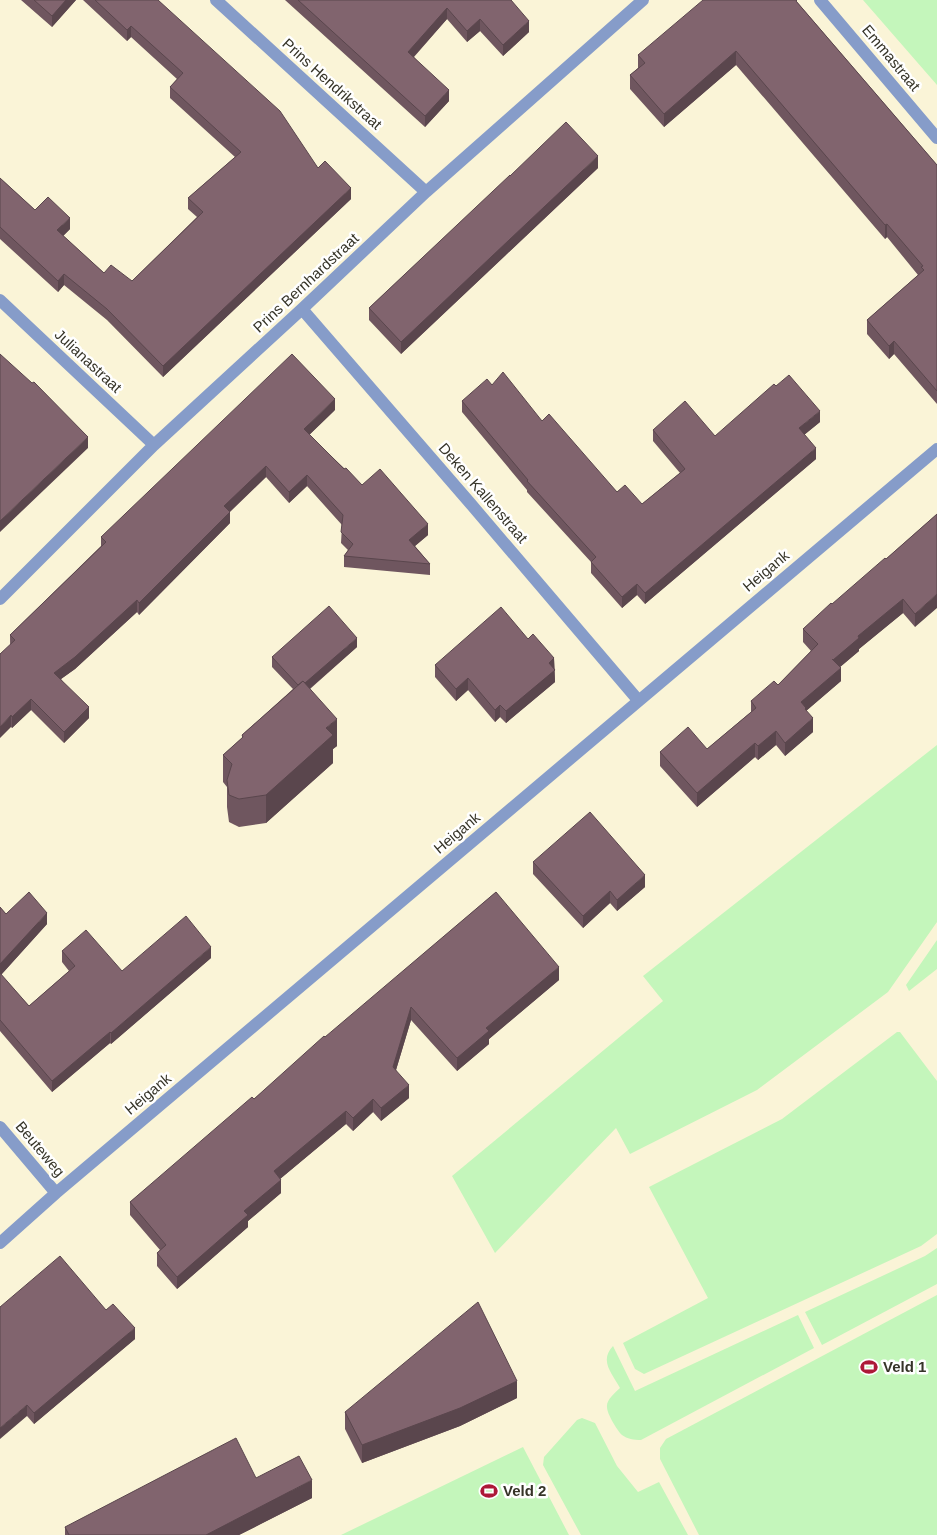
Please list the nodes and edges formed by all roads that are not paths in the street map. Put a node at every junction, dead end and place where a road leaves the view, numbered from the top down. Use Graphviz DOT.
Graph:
graph roads {
  1 [pos="216,0"];
  2 [pos="643,0"];
  3 [pos="820,0"];
  4 [pos="937,138"];
  5 [pos="426,192"];
  6 [pos="0,300"];
  7 [pos="302,309"];
  8 [pos="154,445"];
  9 [pos="937,449"];
  10 [pos="0,599"];
  11 [pos="638,700"];
  12 [pos="0,1127"];
  13 [pos="56,1193"];
  14 [pos="0,1243"];
  1 -- 5 [label="street, Prins Hendrikstraat"];
  2 -- 5 [label="street, Prins Bernhardstraat"];
  3 -- 4 [label="street, Emmastraat"];
  5 -- 7 [label="street, Prins Bernhardstraat"];
  6 -- 8 [label="street, Julianastraat"];
  7 -- 8 [label="street, Prins Bernhardstraat"];
  7 -- 11 [label="street, Deken Kallenstraat"];
  8 -- 10 [label="street, Prins Bernhardstraat"];
  9 -- 11 [label="street, Heigank"];
  11 -- 13 [label="street, Heigank"];
  12 -- 13 [label="street, Beuteweg"];
  13 -- 14 [label="street, Heigank"];
}
